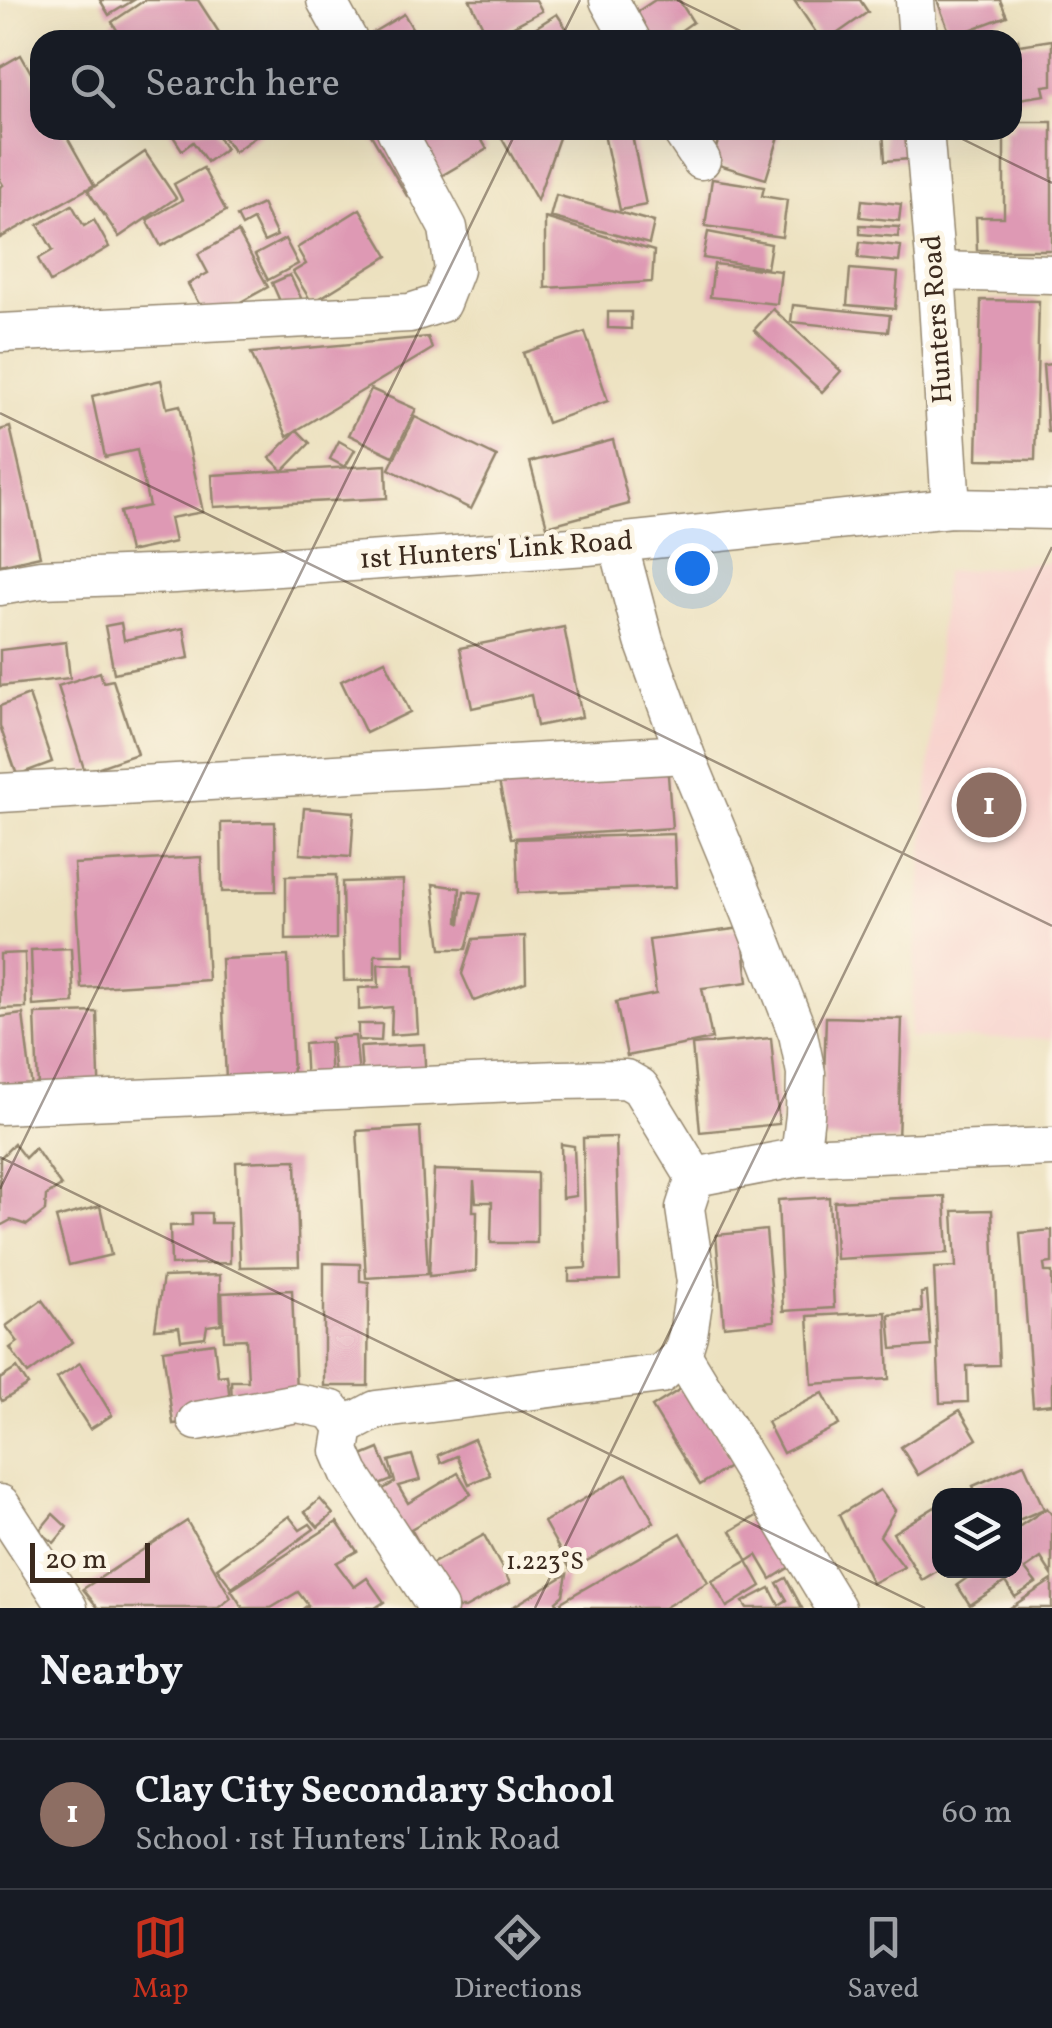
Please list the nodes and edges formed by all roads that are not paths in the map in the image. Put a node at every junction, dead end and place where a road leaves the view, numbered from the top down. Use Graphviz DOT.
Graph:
graph roads {
  1 [pos="326,0"];
  2 [pos="610,0"];
  3 [pos="914,0"];
  4 [pos="342,30"];
  5 [pos="626,30"];
  6 [pos="917,30"];
  7 [pos="401,140"];
  8 [pos="925,140"];
  9 [pos="936,271"];
  10 [pos="1052,274"];
  11 [pos="0,333"];
  12 [pos="951,508"];
  13 [pos="1052,510"];
  14 [pos="618,543"];
  15 [pos="0,586"];
  16 [pos="685,754"];
  17 [pos="0,793"];
  18 [pos="0,1105"];
  19 [pos="1052,1148"];
  20 [pos="800,1157"];
  21 [pos="694,1177"];
  22 [pos="682,1355"];
  23 [pos="197,1421"];
  24 [pos="344,1428"];
  25 [pos="0,1504"];
  26 [pos="68,1608"];
  27 [pos="438,1608"];
  28 [pos="836,1608"];
  1 -- 4 [label="street"];
  2 -- 5 [label="street"];
  3 -- 6 [label="street"];
  7 -- 11 [label="street"];
  8 -- 9 [label="street, Hunters Road"];
  9 -- 10 [label="street"];
  9 -- 12 [label="street, Hunters Road"];
  12 -- 13 [label="street, 1st Hunters' Link Road"];
  12 -- 14 [label="street, 1st Hunters' Link Road"];
  14 -- 15 [label="street, 1st Hunters' Link Road"];
  14 -- 16 [label="street"];
  16 -- 17 [label="street"];
  16 -- 20 [label="street"];
  18 -- 21 [label="street"];
  19 -- 20 [label="street"];
  20 -- 21 [label="street"];
  21 -- 22 [label="street"];
  22 -- 24 [label="street"];
  22 -- 28 [label="street"];
  23 -- 24 [label="street"];
  24 -- 27 [label="street"];
  25 -- 26 [label="street"];
}
